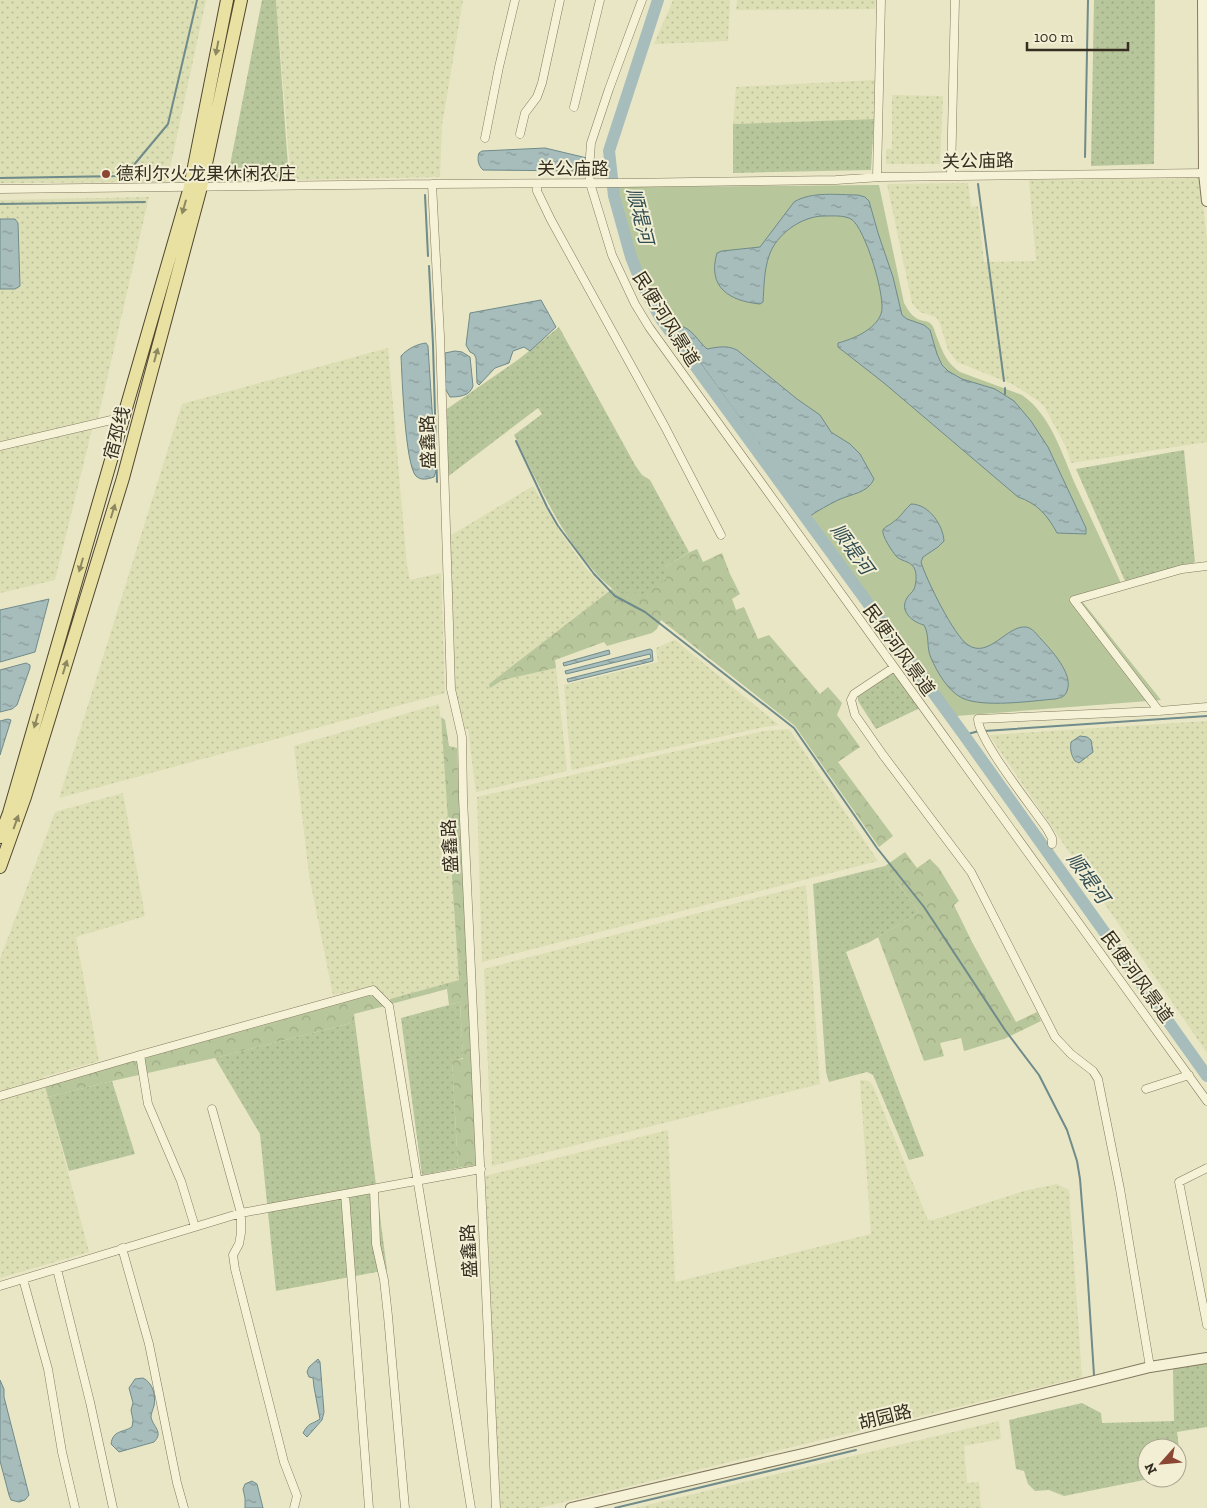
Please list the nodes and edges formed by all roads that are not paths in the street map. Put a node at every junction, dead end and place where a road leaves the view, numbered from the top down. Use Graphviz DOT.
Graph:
graph roads {
  1 [pos="227,0"];
  2 [pos="241,0"];
  3 [pos="515,0"];
  4 [pos="560,0"];
  5 [pos="600,0"];
  6 [pos="642,0"];
  7 [pos="881,0"];
  8 [pos="954,0"];
  9 [pos="1203,0"];
  10 [pos="574,107"];
  11 [pos="520,134"];
  12 [pos="486,138"];
  13 [pos="1205,173"];
  14 [pos="951,176"];
  15 [pos="877,177"];
  16 [pos="593,183"];
  17 [pos="432,184"];
  18 [pos="537,184"];
  19 [pos="195,187"];
  20 [pos="0,189"];
  21 [pos="1207,201"];
  22 [pos="124,417"];
  23 [pos="0,446"];
  24 [pos="721,535"];
  25 [pos="1207,566"];
  26 [pos="893,668"];
  27 [pos="1207,707"];
  28 [pos="1159,711"];
  29 [pos="0,837"];
  30 [pos="1052,844"];
  31 [pos="0,867"];
  32 [pos="140,1055"];
  33 [pos="1188,1075"];
  34 [pos="1146,1089"];
  35 [pos="0,1096"];
  36 [pos="1207,1101"];
  37 [pos="212,1109"];
  38 [pos="1207,1168"];
  39 [pos="481,1169"];
  40 [pos="418,1181"];
  41 [pos="374,1189"];
  42 [pos="345,1194"];
  43 [pos="241,1213"];
  44 [pos="195,1227"];
  45 [pos="122,1248"];
  46 [pos="57,1270"];
  47 [pos="23,1280"];
  48 [pos="0,1286"];
  49 [pos="1207,1325"];
  50 [pos="1207,1358"];
  51 [pos="1150,1367"];
  52 [pos="76,1508"];
  53 [pos="113,1508"];
  54 [pos="184,1508"];
  55 [pos="294,1508"];
  56 [pos="369,1508"];
  57 [pos="405,1508"];
  58 [pos="472,1508"];
  59 [pos="496,1508"];
  60 [pos="571,1508"];
  1 -- 19 [label="main road, 宿邳线, one-way"];
  2 -- 19 [label="main road, 宿邳线"];
  3 -- 12 [label="street"];
  4 -- 11 [label="street"];
  5 -- 10 [label="street"];
  6 -- 16 [label="street, 民便河风景道"];
  7 -- 15 [label="street"];
  8 -- 14 [label="street"];
  9 -- 13 [label="street"];
  13 -- 14 [label="street, 关公庙路"];
  13 -- 21 [label="street"];
  14 -- 15 [label="street, 关公庙路"];
  15 -- 16 [label="street, 关公庙路"];
  16 -- 18 [label="street, 关公庙路"];
  16 -- 26 [label="street, 民便河风景道"];
  17 -- 18 [label="street, 关公庙路"];
  17 -- 19 [label="street, 关公庙路"];
  17 -- 39 [label="street, 盛鑫路"];
  18 -- 24 [label="street"];
  19 -- 20 [label="street, 关公庙路"];
  19 -- 22 [label="main road, 宿邳线, one-way"];
  31 -- 19 [label="main road, 宿邳线, one-way"];
  22 -- 23 [label="street"];
  22 -- 29 [label="main road, 宿邳线, one-way"];
  25 -- 28 [label="street"];
  26 -- 33 [label="street, 民便河风景道"];
  26 -- 51 [label="street"];
  27 -- 28 [label="street"];
  28 -- 30 [label="street"];
  32 -- 35 [label="street"];
  32 -- 40 [label="street"];
  32 -- 44 [label="street"];
  33 -- 34 [label="street"];
  33 -- 36 [label="street, 民便河风景道"];
  37 -- 43 [label="street"];
  38 -- 49 [label="street"];
  39 -- 40 [label="street"];
  39 -- 59 [label="street, 盛鑫路"];
  40 -- 41 [label="street"];
  40 -- 58 [label="street"];
  41 -- 42 [label="street"];
  41 -- 57 [label="street"];
  42 -- 43 [label="street"];
  42 -- 56 [label="street"];
  43 -- 44 [label="street"];
  43 -- 55 [label="street"];
  44 -- 45 [label="street"];
  45 -- 46 [label="street"];
  45 -- 54 [label="street"];
  46 -- 47 [label="street"];
  46 -- 53 [label="street"];
  47 -- 48 [label="street"];
  47 -- 52 [label="street"];
  50 -- 51 [label="street, 胡园路"];
  51 -- 60 [label="street, 胡园路"];
}
